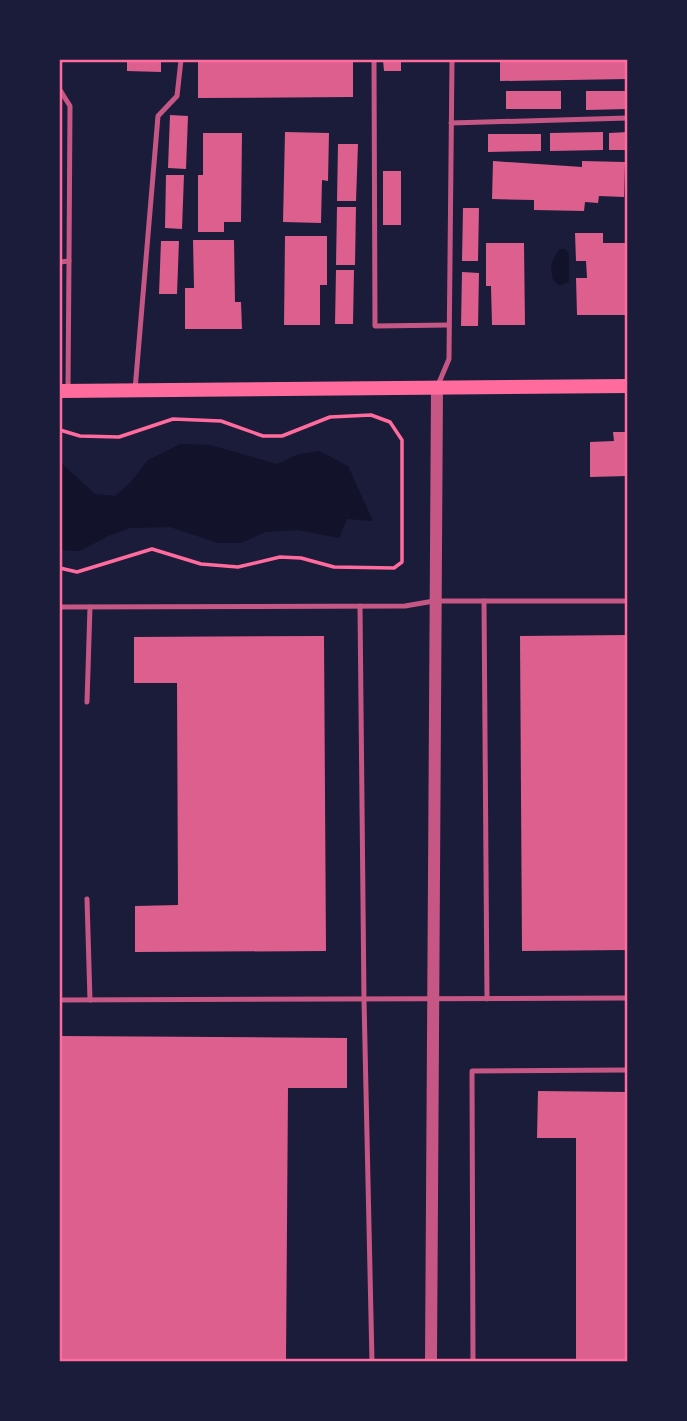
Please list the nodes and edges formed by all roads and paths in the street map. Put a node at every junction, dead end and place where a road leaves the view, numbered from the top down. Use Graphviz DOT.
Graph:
graph roads {
  1 [pos="181,60"];
  2 [pos="374,60"];
  3 [pos="452,60"];
  4 [pos="60,90"];
  5 [pos="628,118"];
  6 [pos="451,123"];
  7 [pos="69,261"];
  8 [pos="60,262"];
  9 [pos="449,326"];
  10 [pos="628,386"];
  11 [pos="437,388"];
  12 [pos="135,390"];
  13 [pos="64,391"];
  14 [pos="60,430"];
  15 [pos="60,568"];
  16 [pos="434,601"];
  17 [pos="484,601"];
  18 [pos="628,601"];
  19 [pos="360,606"];
  20 [pos="60,607"];
  21 [pos="90,607"];
  22 [pos="87,702"];
  23 [pos="87,899"];
  24 [pos="628,998"];
  25 [pos="432,999"];
  26 [pos="487,999"];
  27 [pos="60,1000"];
  28 [pos="90,1000"];
  29 [pos="364,1000"];
  30 [pos="628,1070"];
  31 [pos="372,1362"];
  32 [pos="431,1362"];
  33 [pos="473,1362"];
  1 -- 12 [label="lane"];
  2 -- 9 [label="lane"];
  3 -- 6 [label="lane"];
  4 -- 7 [label="lane"];
  5 -- 6 [label="lane"];
  6 -- 9 [label="lane"];
  7 -- 8 [label="lane"];
  7 -- 13 [label="lane"];
  9 -- 11 [label="lane"];
  10 -- 11 [label="main road"];
  11 -- 12 [label="main road"];
  11 -- 16 [label="street"];
  12 -- 13 [label="main road"];
  14 -- 15 [label="path"];
  16 -- 17 [label="lane"];
  16 -- 19 [label="lane"];
  16 -- 25 [label="street"];
  17 -- 18 [label="lane"];
  17 -- 26 [label="lane"];
  19 -- 21 [label="lane"];
  19 -- 29 [label="lane"];
  20 -- 21 [label="lane"];
  21 -- 22 [label="lane"];
  23 -- 28 [label="lane"];
  24 -- 26 [label="lane"];
  25 -- 26 [label="lane"];
  25 -- 29 [label="lane"];
  25 -- 32 [label="street"];
  27 -- 28 [label="lane"];
  28 -- 29 [label="lane"];
  29 -- 31 [label="lane"];
  30 -- 33 [label="lane"];
}
